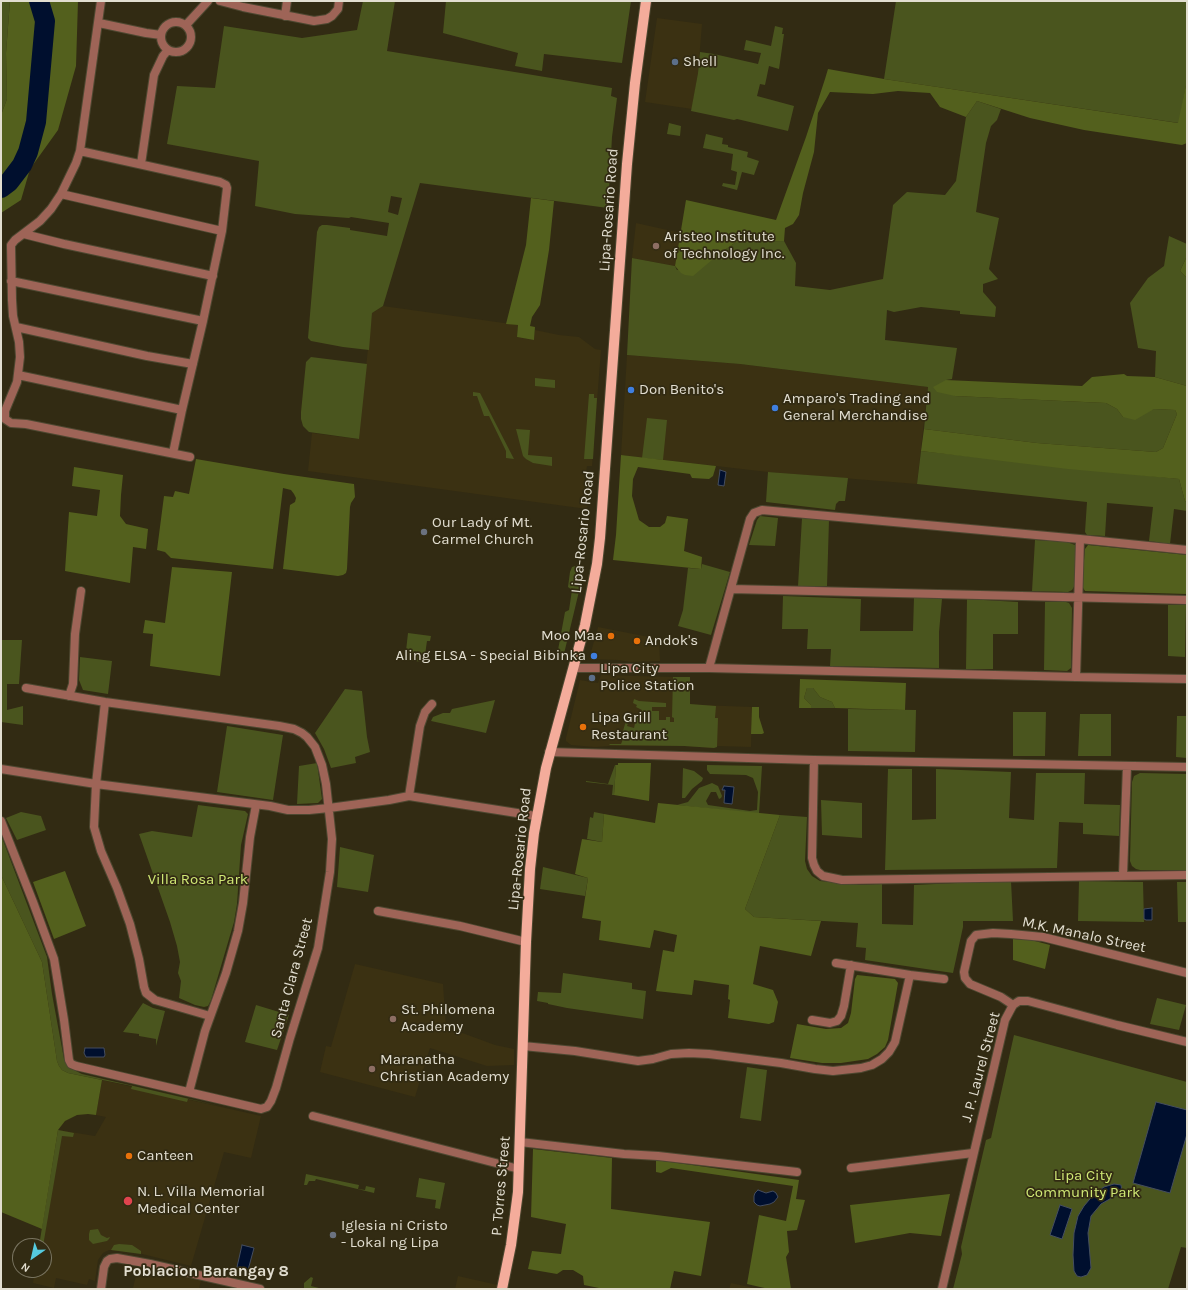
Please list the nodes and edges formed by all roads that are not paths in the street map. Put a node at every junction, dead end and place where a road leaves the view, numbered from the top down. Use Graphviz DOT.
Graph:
graph roads {
  1 [pos="101,1"];
  2 [pos="208,1"];
  3 [pos="220,1"];
  4 [pos="287,1"];
  5 [pos="339,1"];
  6 [pos="646,1"];
  7 [pos="285,16"];
  8 [pos="99,23"];
  9 [pos="186,25"];
  10 [pos="161,35"];
  11 [pos="168,50"];
  12 [pos="80,151"];
  13 [pos="141,164"];
  14 [pos="61,194"];
  15 [pos="222,230"];
  16 [pos="24,234"];
  17 [pos="213,276"];
  18 [pos="11,281"];
  19 [pos="203,321"];
  20 [pos="16,327"];
  21 [pos="193,364"];
  22 [pos="18,375"];
  23 [pos="182,410"];
  24 [pos="173,453"];
  25 [pos="190,457"];
  26 [pos="1080,539"];
  27 [pos="1187,550"];
  28 [pos="731,589"];
  29 [pos="81,591"];
  30 [pos="1077,598"];
  31 [pos="1187,600"];
  32 [pos="573,668"];
  33 [pos="709,668"];
  34 [pos="1076,677"];
  35 [pos="1187,679"];
  36 [pos="26,688"];
  37 [pos="69,696"];
  38 [pos="105,702"];
  39 [pos="432,704"];
  40 [pos="550,752"];
  41 [pos="814,760"];
  42 [pos="1127,766"];
  43 [pos="1187,767"];
  44 [pos="1,769"];
  45 [pos="96,784"];
  46 [pos="409,796"];
  47 [pos="256,805"];
  48 [pos="329,808"];
  49 [pos="536,816"];
  50 [pos="1,821"];
  51 [pos="1123,875"];
  52 [pos="1187,875"];
  53 [pos="378,911"];
  54 [pos="526,942"];
  55 [pos="836,963"];
  56 [pos="851,965"];
  57 [pos="1187,973"];
  58 [pos="910,975"];
  59 [pos="944,979"];
  60 [pos="1013,1005"];
  61 [pos="210,1016"];
  62 [pos="812,1020"];
  63 [pos="1187,1042"];
  64 [pos="523,1046"];
  65 [pos="521,1085"];
  66 [pos="189,1092"];
  67 [pos="313,1116"];
  68 [pos="520,1142"];
  69 [pos="973,1153"];
  70 [pos="851,1168"];
  71 [pos="519,1169"];
  72 [pos="797,1172"];
  73 [pos="101,1289"];
  74 [pos="260,1289"];
  75 [pos="502,1289"];
  76 [pos="942,1289"];
  1 -- 8 [label="street"];
  2 -- 9 [label="street"];
  3 -- 7 [label="street"];
  4 -- 7 [label="street"];
  5 -- 7 [label="street"];
  6 -- 32 [label="main road, Lipa-Rosario Road"];
  8 -- 10 [label="street"];
  8 -- 12 [label="street"];
  9 -- 10 [label="street"];
  9 -- 11 [label="street"];
  10 -- 11 [label="street"];
  11 -- 13 [label="street"];
  12 -- 13 [label="street"];
  12 -- 14 [label="street"];
  13 -- 15 [label="street"];
  14 -- 15 [label="street"];
  14 -- 16 [label="street"];
  15 -- 17 [label="street"];
  16 -- 17 [label="street"];
  16 -- 18 [label="street"];
  17 -- 19 [label="street"];
  18 -- 19 [label="street"];
  18 -- 20 [label="street"];
  19 -- 21 [label="street"];
  20 -- 21 [label="street"];
  20 -- 22 [label="street"];
  21 -- 23 [label="street"];
  22 -- 23 [label="street"];
  22 -- 24 [label="street"];
  23 -- 24 [label="street"];
  24 -- 25 [label="street"];
  26 -- 27 [label="street"];
  26 -- 28 [label="street"];
  26 -- 30 [label="street"];
  28 -- 30 [label="street"];
  28 -- 33 [label="street"];
  29 -- 37 [label="street"];
  30 -- 31 [label="street"];
  30 -- 34 [label="street"];
  32 -- 33 [label="street"];
  32 -- 40 [label="main road, Lipa-Rosario Road"];
  33 -- 34 [label="street"];
  34 -- 35 [label="street"];
  36 -- 37 [label="street, Santa Clara Street"];
  37 -- 38 [label="street, Santa Clara Street"];
  38 -- 45 [label="street"];
  38 -- 48 [label="street, Santa Clara Street"];
  39 -- 46 [label="street"];
  40 -- 41 [label="street"];
  40 -- 49 [label="main road, Lipa-Rosario Road"];
  41 -- 42 [label="street"];
  41 -- 51 [label="street"];
  42 -- 43 [label="street"];
  42 -- 51 [label="street"];
  44 -- 45 [label="street"];
  45 -- 47 [label="street"];
  45 -- 61 [label="street"];
  46 -- 48 [label="street"];
  46 -- 49 [label="street"];
  47 -- 48 [label="street"];
  47 -- 61 [label="street"];
  48 -- 66 [label="street, Santa Clara Street"];
  49 -- 54 [label="main road, Lipa-Rosario Road"];
  50 -- 66 [label="street"];
  51 -- 52 [label="street"];
  53 -- 54 [label="street"];
  54 -- 64 [label="main road, Lipa-Rosario Road"];
  55 -- 56 [label="street"];
  56 -- 58 [label="street"];
  56 -- 62 [label="street"];
  57 -- 60 [label="street, M.K. Manalo Street"];
  58 -- 59 [label="street"];
  58 -- 64 [label="street"];
  60 -- 63 [label="street, J. P. Laurel Street"];
  60 -- 69 [label="street, J. P. Laurel Street"];
  61 -- 66 [label="street"];
  64 -- 65 [label="main road, Lipa-Rosario Road"];
  65 -- 68 [label="main road, P. Torres Street"];
  67 -- 71 [label="street"];
  68 -- 71 [label="main road, P. Torres Street"];
  68 -- 72 [label="street"];
  69 -- 70 [label="street"];
  69 -- 76 [label="street, J. P. Laurel Street"];
  71 -- 75 [label="main road, P. Torres Street"];
  73 -- 74 [label="street"];
}
